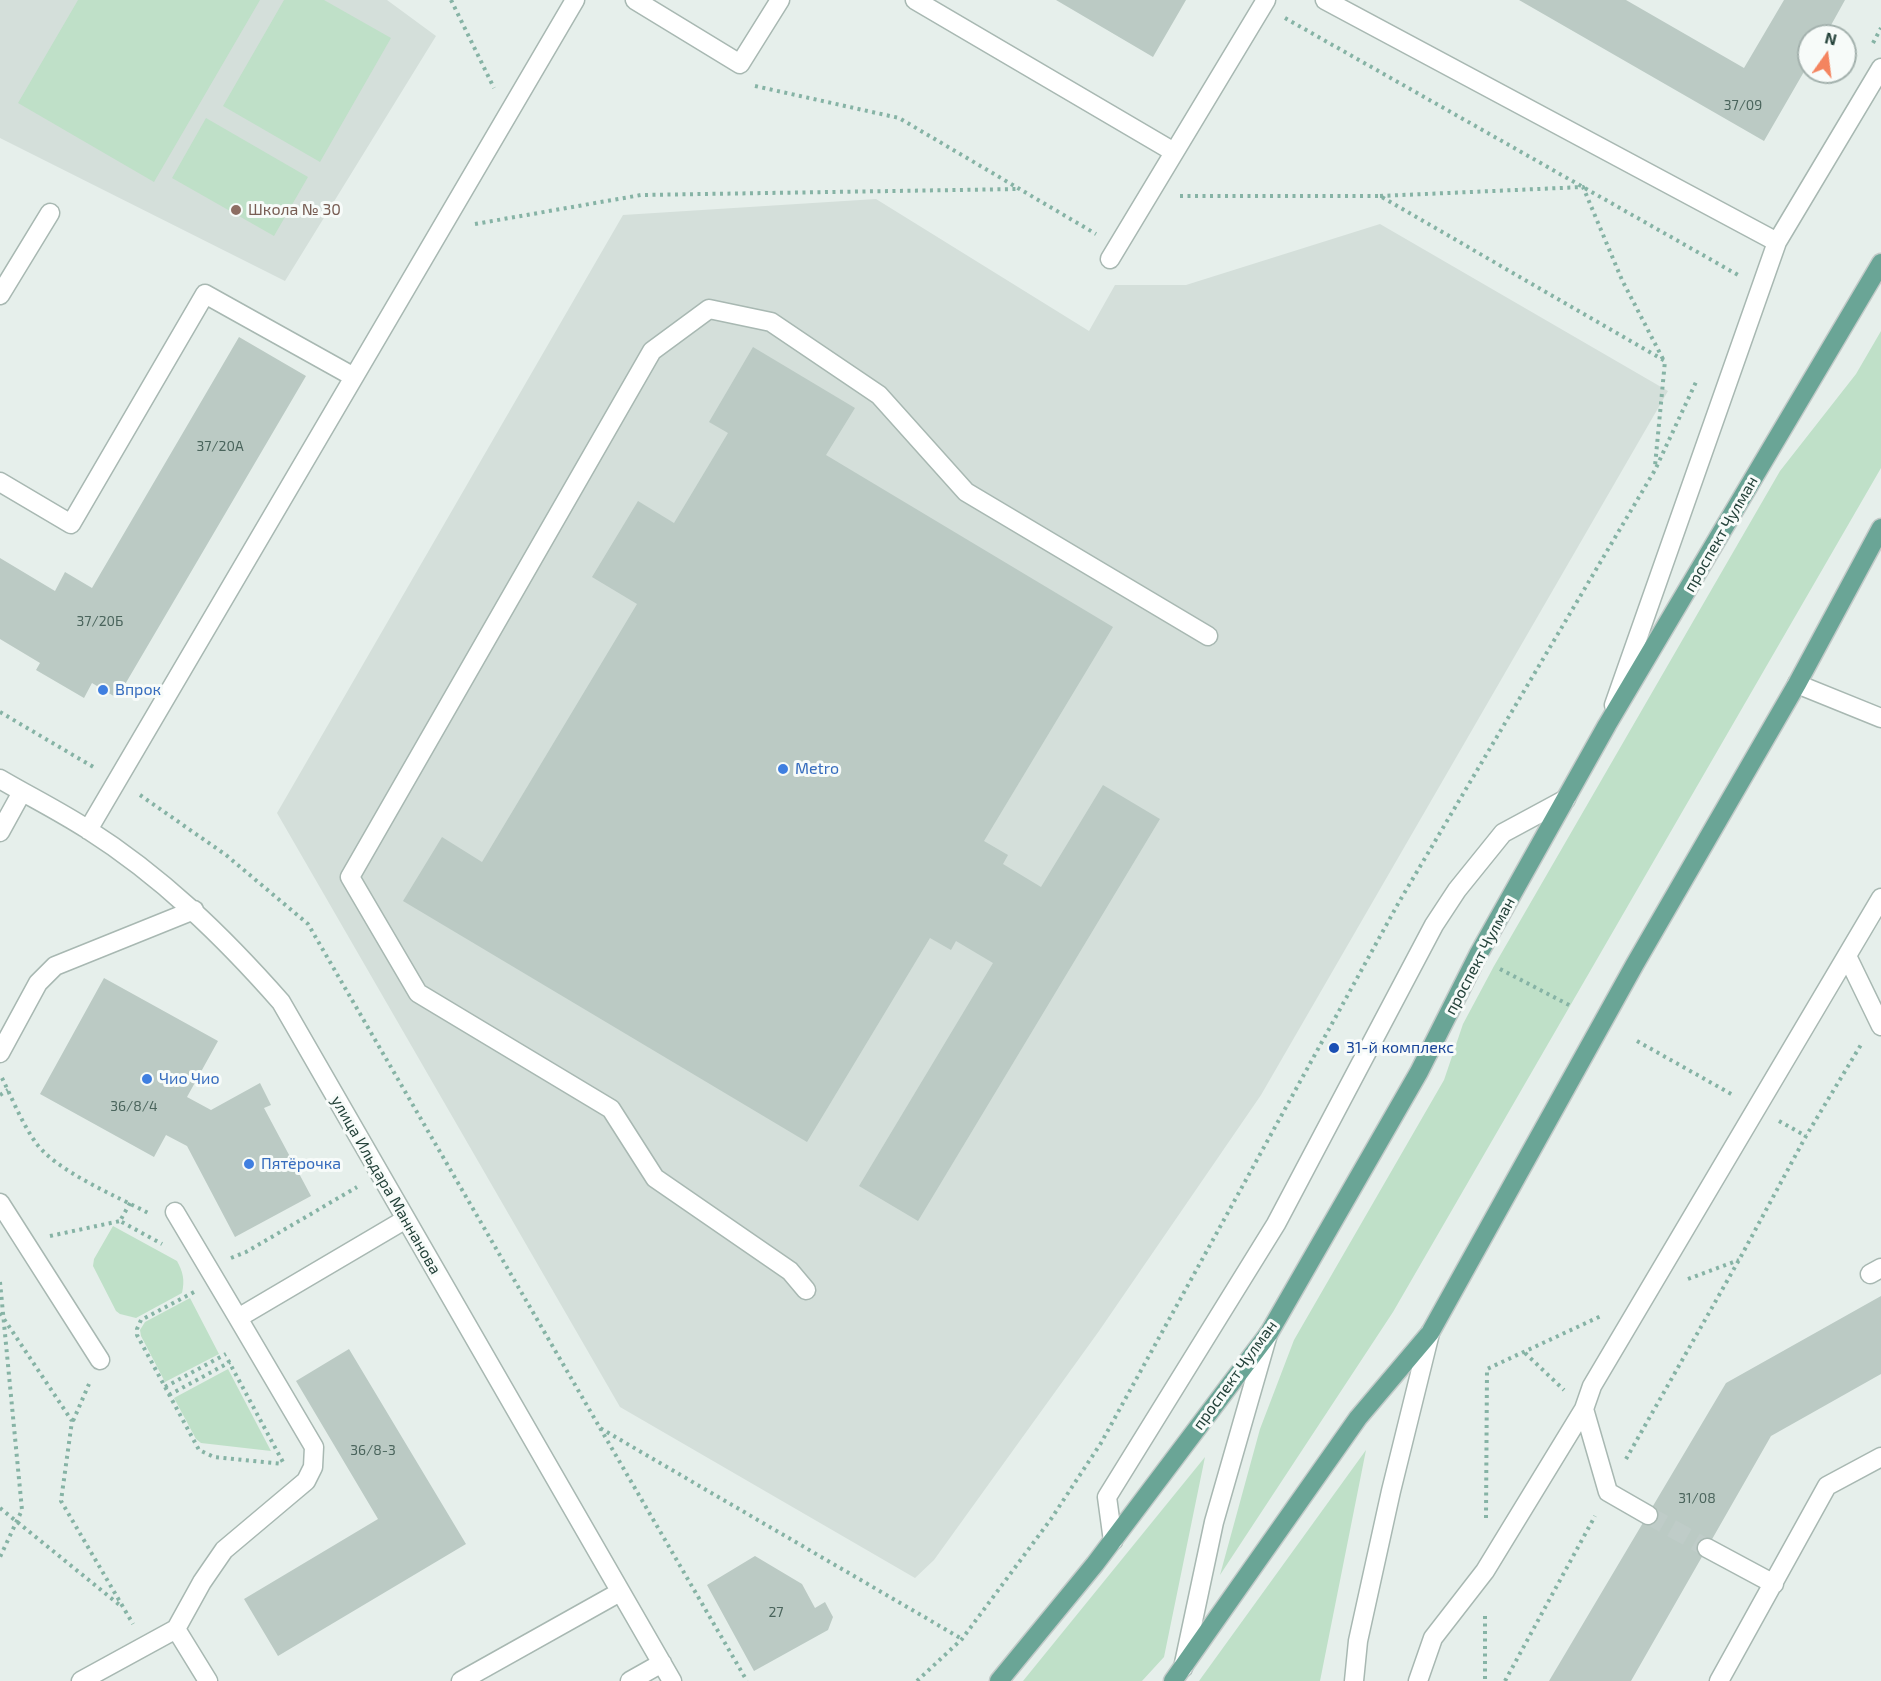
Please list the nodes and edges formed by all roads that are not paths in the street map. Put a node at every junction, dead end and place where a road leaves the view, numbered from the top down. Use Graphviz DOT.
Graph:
graph roads {
  1 [pos="575,0"];
  2 [pos="634,0"];
  3 [pos="780,0"];
  4 [pos="915,0"];
  5 [pos="1325,0"];
  6 [pos="1264,3"];
  7 [pos="1881,68"];
  8 [pos="1174,152"];
  9 [pos="50,213"];
  10 [pos="1777,242"];
  11 [pos="1113,253"];
  12 [pos="1881,263"];
  13 [pos="0,295"];
  14 [pos="354,377"];
  15 [pos="0,482"];
  16 [pos="1881,528"];
  17 [pos="1208,636"];
  18 [pos="1797,684"];
  19 [pos="1881,718"];
  20 [pos="1607,725"];
  21 [pos="0,779"];
  22 [pos="22,792"];
  23 [pos="1566,799"];
  24 [pos="88,830"];
  25 [pos="0,832"];
  26 [pos="1881,898"];
  27 [pos="194,910"];
  28 [pos="1847,956"];
  29 [pos="1879,1022"];
  30 [pos="0,1053"];
  31 [pos="0,1203"];
  32 [pos="175,1212"];
  33 [pos="406,1219"];
  34 [pos="806,1290"];
  35 [pos="238,1318"];
  36 [pos="1269,1333"];
  37 [pos="1430,1333"];
  38 [pos="100,1360"];
  39 [pos="1584,1409"];
  40 [pos="1881,1457"];
  41 [pos="1648,1515"];
  42 [pos="1113,1541"];
  43 [pos="1707,1548"];
  44 [pos="1774,1584"];
  45 [pos="620,1592"];
  46 [pos="176,1629"];
  47 [pos="662,1663"];
  48 [pos="1179,1677"];
  49 [pos="81,1681"];
  50 [pos="208,1681"];
  51 [pos="461,1681"];
  52 [pos="630,1681"];
  53 [pos="672,1681"];
  54 [pos="999,1681"];
  55 [pos="1354,1681"];
  56 [pos="1418,1681"];
  57 [pos="1719,1681"];
  1 -- 14 [label="street"];
  2 -- 3 [label="street"];
  4 -- 8 [label="street"];
  5 -- 10 [label="street"];
  6 -- 8 [label="street"];
  7 -- 10 [label="street"];
  8 -- 11 [label="street"];
  9 -- 13 [label="street"];
  10 -- 20 [label="street"];
  12 -- 20 [label="main road, проспект Чулман"];
  14 -- 15 [label="street"];
  14 -- 24 [label="street"];
  16 -- 18 [label="main road"];
  17 -- 34 [label="street"];
  18 -- 19 [label="street"];
  18 -- 37 [label="main road"];
  20 -- 23 [label="main road, проспект Чулман"];
  21 -- 22 [label="street, улица Ильдара Маннанова"];
  22 -- 24 [label="street, улица Ильдара Маннанова"];
  22 -- 25 [label="street"];
  23 -- 36 [label="main road, проспект Чулман"];
  23 -- 42 [label="street"];
  24 -- 27 [label="street, улица Ильдара Маннанова"];
  26 -- 28 [label="street"];
  27 -- 30 [label="street"];
  27 -- 33 [label="street, улица Ильдара Маннанова"];
  28 -- 29 [label="street"];
  28 -- 39 [label="street"];
  31 -- 38 [label="street"];
  32 -- 35 [label="street"];
  33 -- 35 [label="street"];
  33 -- 45 [label="street, улица Ильдара Маннанова"];
  35 -- 46 [label="street"];
  36 -- 42 [label="main road, проспект Чулман"];
  36 -- 48 [label="street"];
  37 -- 48 [label="main road"];
  37 -- 55 [label="street"];
  39 -- 41 [label="street"];
  39 -- 56 [label="street"];
  40 -- 44 [label="street"];
  42 -- 54 [label="main road, проспект Чулман"];
  43 -- 44 [label="street"];
  44 -- 57 [label="street"];
  45 -- 47 [label="street, улица Ильдара Маннанова"];
  45 -- 51 [label="street"];
  46 -- 49 [label="street"];
  46 -- 50 [label="street"];
  47 -- 52 [label="street"];
  47 -- 53 [label="street, улица Ильдара Маннанова"];
}
